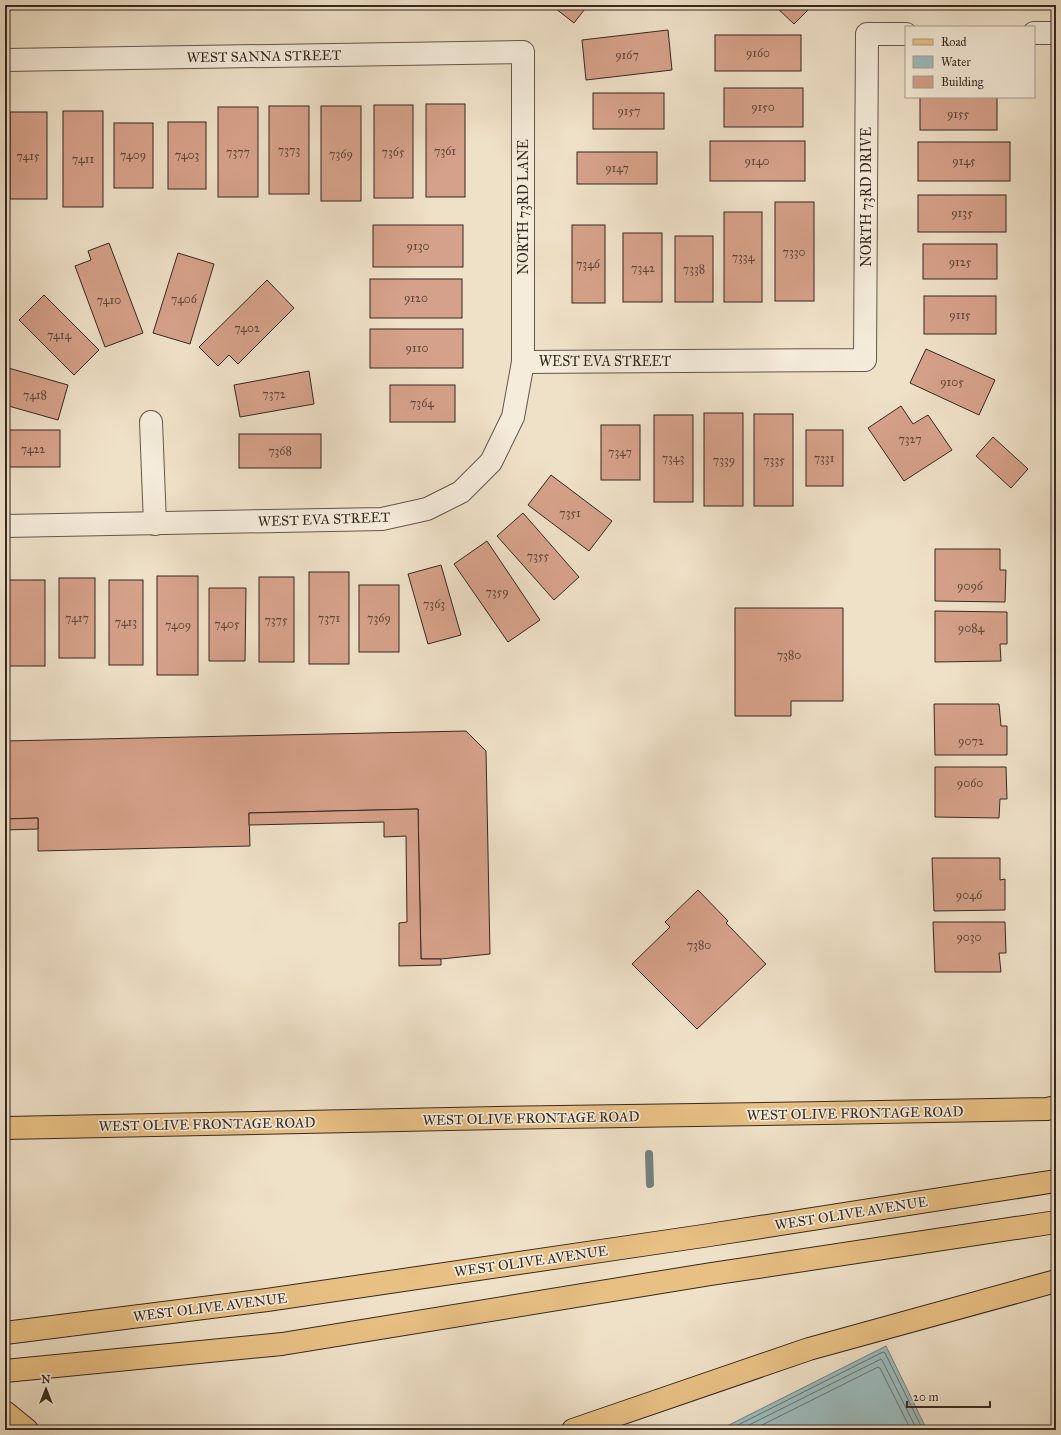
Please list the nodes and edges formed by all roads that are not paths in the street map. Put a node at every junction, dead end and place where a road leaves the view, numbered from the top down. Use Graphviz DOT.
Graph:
graph roads {
  1 [pos="1035,33"];
  2 [pos="1056,33"];
  3 [pos="905,34"];
  4 [pos="523,52"];
  5 [pos="5,60"];
  6 [pos="865,360"];
  7 [pos="523,362"];
  8 [pos="151,422"];
  9 [pos="155,524"];
  10 [pos="5,526"];
  11 [pos="1056,1107"];
  12 [pos="5,1128"];
  13 [pos="1056,1181"];
  14 [pos="1056,1222"];
  15 [pos="1056,1281"];
  16 [pos="5,1332"];
  17 [pos="5,1371"];
  18 [pos="5,1412"];
  19 [pos="27,1430"];
  20 [pos="573,1430"];
  1 -- 2 [label="street"];
  3 -- 6 [label="street, NORTH 73RD DRIVE"];
  4 -- 5 [label="street, WEST SANNA STREET"];
  4 -- 7 [label="street, NORTH 73RD LANE"];
  6 -- 7 [label="street, WEST EVA STREET"];
  7 -- 9 [label="street, WEST EVA STREET"];
  8 -- 9 [label="street"];
  9 -- 10 [label="street, WEST EVA STREET"];
  11 -- 12 [label="main road, WEST OLIVE FRONTAGE ROAD"];
  13 -- 16 [label="main road, WEST OLIVE AVENUE"];
  14 -- 17 [label="main road"];
  15 -- 20 [label="main road"];
  18 -- 19 [label="main road"];
}
